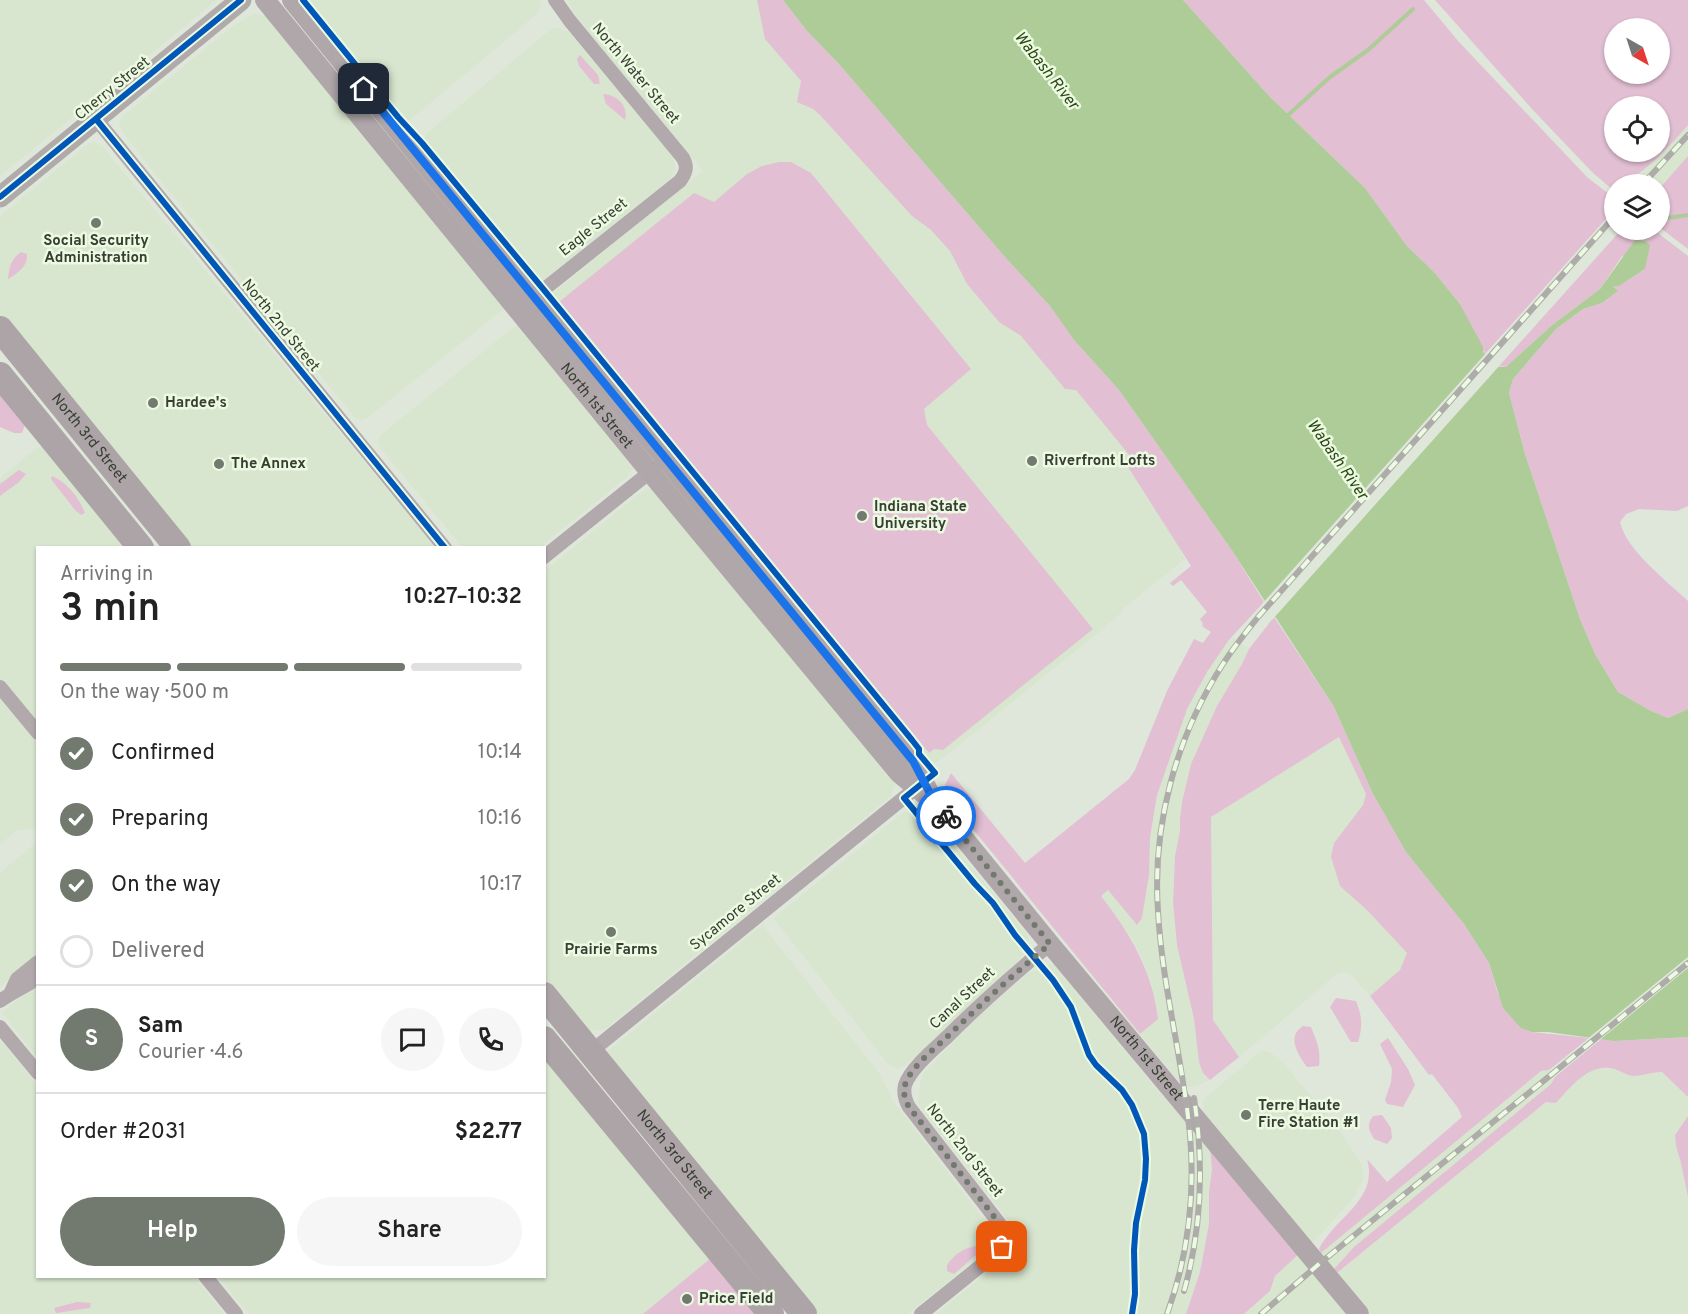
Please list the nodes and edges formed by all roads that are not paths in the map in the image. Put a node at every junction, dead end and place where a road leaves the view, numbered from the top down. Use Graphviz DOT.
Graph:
graph roads {
  1 [pos="241,0"];
  2 [pos="265,0"];
  3 [pos="292,0"];
  4 [pos="555,0"];
  5 [pos="96,119"];
  6 [pos="686,170"];
  7 [pos="0,197"];
  8 [pos="526,304"];
  9 [pos="0,329"];
  10 [pos="0,375"];
  11 [pos="666,459"];
  12 [pos="650,472"];
  13 [pos="139,546"];
  14 [pos="176,546"];
  15 [pos="443,546"];
  16 [pos="546,555"];
  17 [pos="0,687"];
  18 [pos="36,731"];
  19 [pos="920,785"];
  20 [pos="1050,944"];
  21 [pos="36,964"];
  22 [pos="36,980"];
  23 [pos="5,997"];
  24 [pos="546,997"];
  25 [pos="0,1027"];
  26 [pos="546,1041"];
  27 [pos="591,1052"];
  28 [pos="569,1069"];
  29 [pos="36,1071"];
  30 [pos="906,1084"];
  31 [pos="207,1278"];
  32 [pos="236,1314"];
  33 [pos="771,1314"];
  34 [pos="804,1314"];
  35 [pos="921,1314"];
  36 [pos="1359,1314"];
  1 -- 5 [label="main road, Cherry Street"];
  2 -- 8 [label="main road, North 1st Street"];
  3 -- 8 [label="main road, North 1st Street"];
  4 -- 6 [label="street, North Water Street"];
  5 -- 7 [label="main road, Cherry Street"];
  5 -- 15 [label="street, North 2nd Street"];
  6 -- 8 [label="street, Eagle Street"];
  8 -- 11 [label="main road, North 1st Street"];
  8 -- 12 [label="main road, North 1st Street"];
  9 -- 14 [label="highway, North 3rd Street"];
  10 -- 13 [label="highway, North 3rd Street"];
  11 -- 12 [label="street"];
  11 -- 19 [label="main road, North 1st Street"];
  12 -- 16 [label="street"];
  12 -- 19 [label="main road, North 1st Street"];
  17 -- 18 [label="street"];
  19 -- 20 [label="main road, North 1st Street"];
  19 -- 27 [label="street, Sycamore Street"];
  20 -- 30 [label="street, Canal Street"];
  20 -- 36 [label="main road, North 1st Street"];
  21 -- 23 [label="street"];
  22 -- 23 [label="street"];
  24 -- 27 [label="highway, North 3rd Street"];
  25 -- 29 [label="street"];
  26 -- 28 [label="highway, North 3rd Street"];
  27 -- 28 [label="street, Sycamore Street"];
  27 -- 34 [label="highway, North 3rd Street"];
  28 -- 33 [label="highway, North 3rd Street"];
  30 -- 35 [label="street, North 2nd Street"];
  31 -- 32 [label="street"];
}
